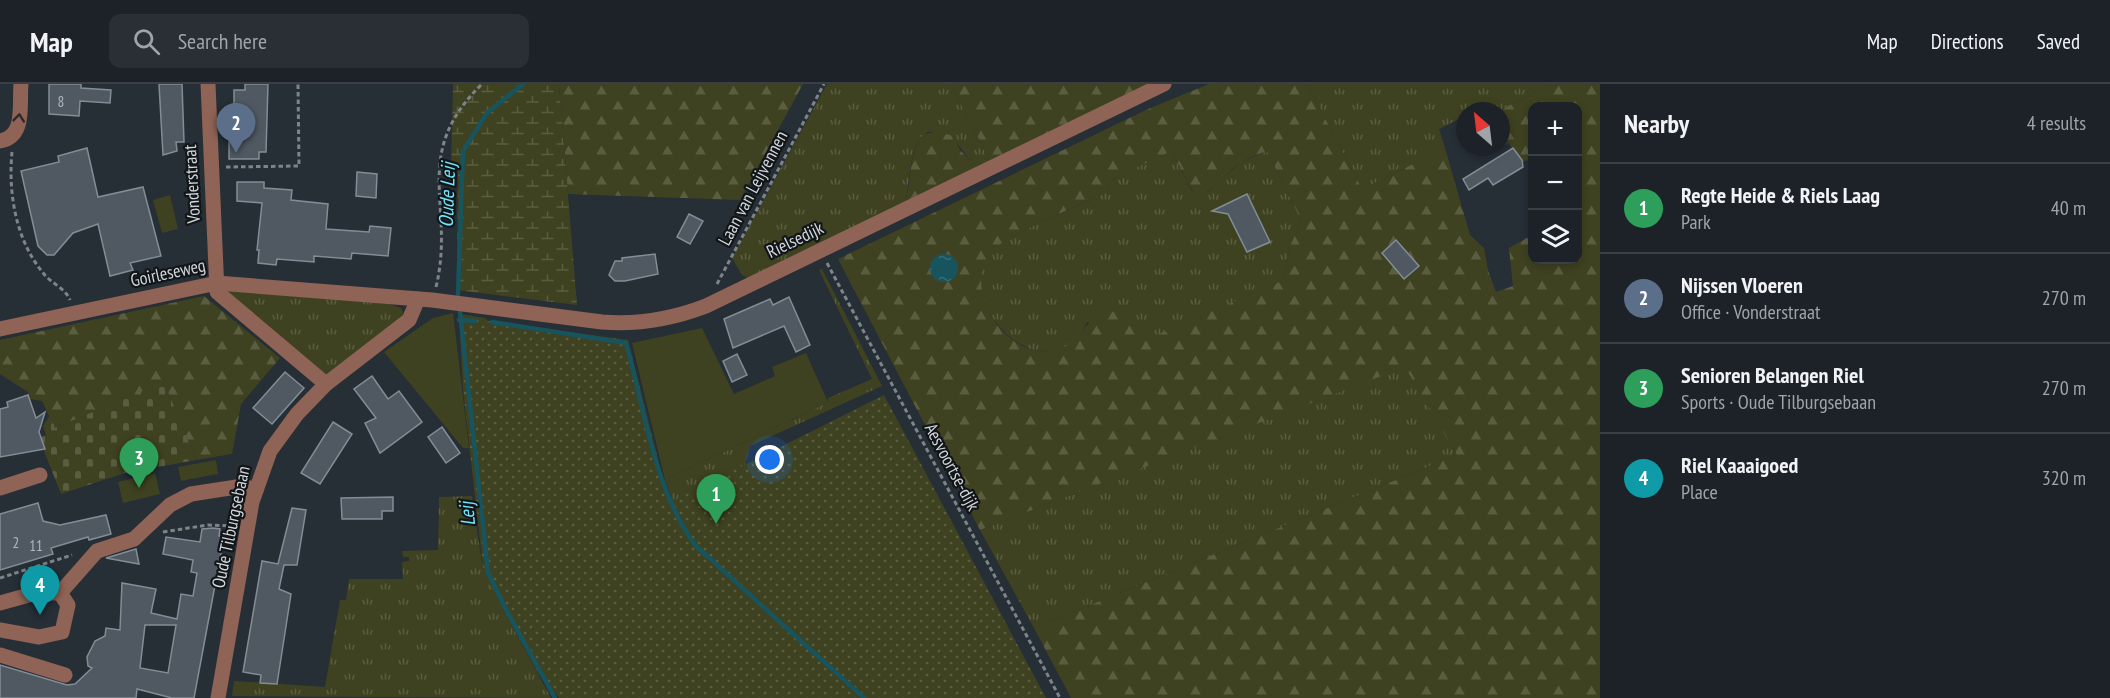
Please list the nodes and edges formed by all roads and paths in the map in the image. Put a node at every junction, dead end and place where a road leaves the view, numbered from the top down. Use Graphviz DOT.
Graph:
graph roads {
  1 [pos="21,84"];
  2 [pos="208,84"];
  3 [pos="298,84"];
  4 [pos="482,84"];
  5 [pos="824,84"];
  6 [pos="1164,84"];
  7 [pos="6,139"];
  8 [pos="210,167"];
  9 [pos="820,250"];
  10 [pos="217,283"];
  11 [pos="425,300"];
  12 [pos="706,306"];
  13 [pos="73,314"];
  14 [pos="0,329"];
  15 [pos="326,384"];
  16 [pos="40,475"];
  17 [pos="0,488"];
  18 [pos="256,490"];
  19 [pos="248,528"];
  20 [pos="134,539"];
  21 [pos="82,552"];
  22 [pos="0,578"];
  23 [pos="60,593"];
  24 [pos="0,603"];
  25 [pos="0,630"];
  26 [pos="0,655"];
  27 [pos="64,675"];
  28 [pos="218,698"];
  29 [pos="1060,698"];
  7 -- 1 [label="street, one-way"];
  2 -- 8 [label="street, Vonderstraat"];
  3 -- 8 [label="path"];
  4 -- 11 [label="path"];
  5 -- 12 [label="path, Laan van Leijvennen"];
  6 -- 9 [label="street, Rielsedijk"];
  7 -- 13 [label="path"];
  8 -- 10 [label="street, Vonderstraat"];
  9 -- 12 [label="street, Rielsedijk"];
  9 -- 29 [label="path, Aesvoortse-dijk"];
  10 -- 11 [label="street, Goirleseweg"];
  10 -- 13 [label="street, Goirleseweg"];
  10 -- 15 [label="street"];
  11 -- 12 [label="street, Rielsedijk"];
  11 -- 15 [label="street, Oude Tilburgsebaan"];
  13 -- 14 [label="street, Goirleseweg"];
  15 -- 18 [label="street, Oude Tilburgsebaan"];
  16 -- 17 [label="street"];
  18 -- 19 [label="street, Oude Tilburgsebaan"];
  18 -- 20 [label="street"];
  19 -- 20 [label="path"];
  19 -- 28 [label="street, Oude Tilburgsebaan"];
  20 -- 23 [label="street"];
  21 -- 22 [label="path"];
  23 -- 24 [label="street"];
  23 -- 25 [label="street"];
  26 -- 27 [label="street"];
}
